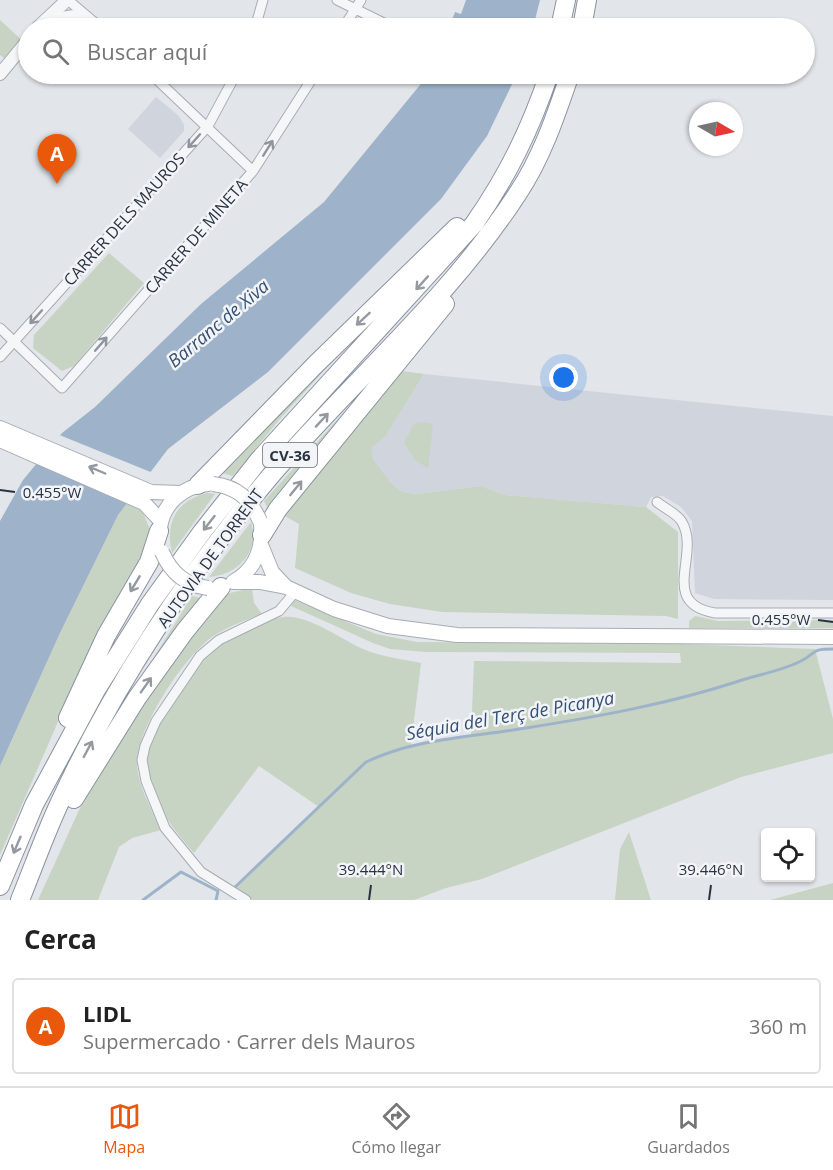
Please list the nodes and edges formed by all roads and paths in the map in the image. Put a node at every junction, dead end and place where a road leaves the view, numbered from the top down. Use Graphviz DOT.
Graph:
graph roads {
  1 [pos="60,0"];
  2 [pos="264,0"];
  3 [pos="337,0"];
  4 [pos="361,0"];
  5 [pos="566,0"];
  6 [pos="587,0"];
  7 [pos="354,11"];
  8 [pos="83,13"];
  9 [pos="45,18"];
  10 [pos="63,18"];
  11 [pos="89,18"];
  12 [pos="258,18"];
  13 [pos="349,18"];
  14 [pos="370,18"];
  15 [pos="562,18"];
  16 [pos="584,18"];
  17 [pos="18,52"];
  18 [pos="0,75"];
  19 [pos="162,84"];
  20 [pos="231,84"];
  21 [pos="309,84"];
  22 [pos="543,84"];
  23 [pos="545,84"];
  24 [pos="567,84"];
  25 [pos="569,84"];
  26 [pos="208,126"];
  27 [pos="253,171"];
  28 [pos="0,328"];
  29 [pos="13,342"];
  30 [pos="0,357"];
  31 [pos="0,428"];
  32 [pos="0,440"];
  33 [pos="16,441"];
  34 [pos="197,488"];
  35 [pos="148,497"];
  36 [pos="657,502"];
  37 [pos="160,526"];
  38 [pos="261,534"];
  39 [pos="221,586"];
  40 [pos="290,589"];
  41 [pos="833,613"];
  42 [pos="833,637"];
  43 [pos="34,805"];
  44 [pos="37,859"];
  45 [pos="0,886"];
  46 [pos="20,900"];
  47 [pos="246,900"];
  1 -- 8 [label="street"];
  1 -- 9 [label="street"];
  2 -- 12 [label="street"];
  3 -- 7 [label="street"];
  4 -- 7 [label="street"];
  5 -- 15 [label="highway"];
  6 -- 16 [label="highway"];
  7 -- 13 [label="street"];
  7 -- 14 [label="street"];
  8 -- 10 [label="street"];
  8 -- 11 [label="street"];
  17 -- 18 [label="street"];
  19 -- 26 [label="street"];
  20 -- 26 [label="street, CARRER DELS MAUROS"];
  27 -- 21 [label="street, CARRER DE MINETA, one-way"];
  22 -- 34 [label="highway, one-way"];
  23 -- 43 [label="highway, AUTOVIA DE TORRENT / CV-36, one-way"];
  44 -- 24 [label="highway, AUTOVIA DE TORRENT / CV-36, one-way"];
  38 -- 25 [label="highway, one-way"];
  26 -- 27 [label="street"];
  26 -- 29 [label="street, CARRER DELS MAUROS, one-way"];
  29 -- 27 [label="street, CARRER DE MINETA, one-way"];
  28 -- 29 [label="street"];
  29 -- 30 [label="street, CARRER DELS MAUROS"];
  31 -- 33 [label="main road"];
  32 -- 33 [label="main road"];
  33 -- 35 [label="main road"];
  34 -- 35 [label="main road"];
  34 -- 37 [label="main road"];
  34 -- 38 [label="main road, bridge"];
  35 -- 37 [label="main road"];
  36 -- 41 [label="street"];
  37 -- 39 [label="main road, bridge"];
  37 -- 43 [label="highway, one-way"];
  38 -- 39 [label="main road"];
  38 -- 40 [label="main road"];
  39 -- 40 [label="main road"];
  44 -- 39 [label="highway, one-way"];
  40 -- 42 [label="main road"];
  40 -- 47 [label="street"];
  43 -- 45 [label="highway, AUTOVIA DE TORRENT / CV-36, one-way"];
  44 -- 46 [label="highway, AUTOVIA DE TORRENT / CV-36"];
}
